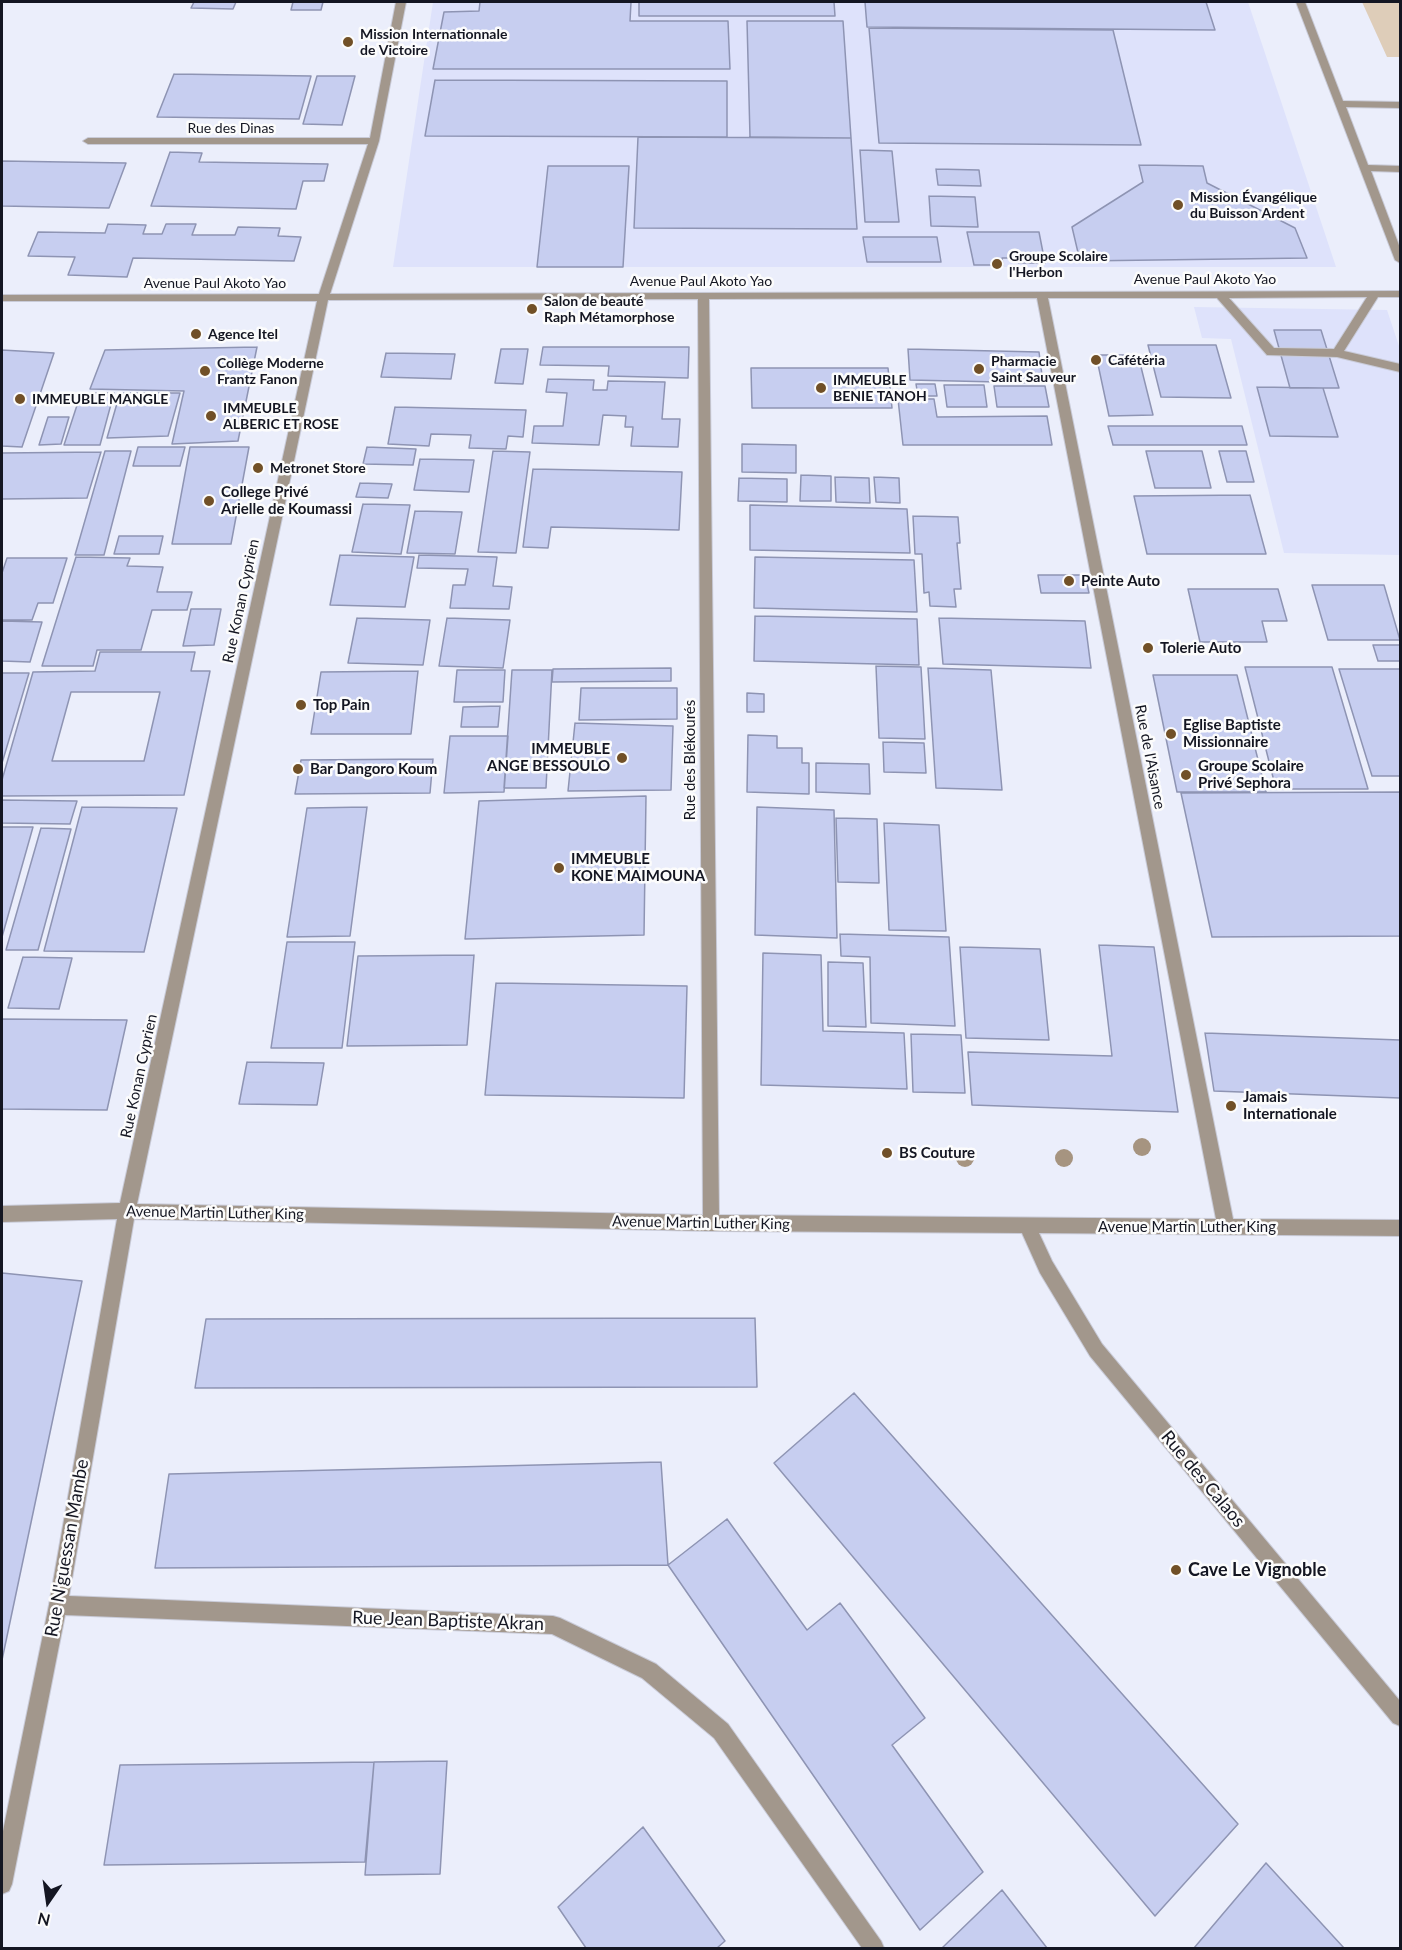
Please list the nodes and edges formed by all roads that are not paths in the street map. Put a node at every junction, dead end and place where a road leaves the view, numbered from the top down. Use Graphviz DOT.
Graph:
graph roads {
  1 [pos="401,2"];
  2 [pos="1300,2"];
  3 [pos="1340,104"];
  4 [pos="1401,105"];
  5 [pos="88,141"];
  6 [pos="374,141"];
  7 [pos="1365,168"];
  8 [pos="1401,169"];
  9 [pos="1401,260"];
  10 [pos="1042,294"];
  11 [pos="1220,294"];
  12 [pos="1375,294"];
  13 [pos="1401,294"];
  14 [pos="703,296"];
  15 [pos="2,298"];
  16 [pos="323,298"];
  17 [pos="1338,353"];
  18 [pos="1401,368"];
  19 [pos="127,1211"];
  20 [pos="2,1214"];
  21 [pos="711,1224"];
  22 [pos="1028,1227"];
  23 [pos="1226,1227"];
  24 [pos="1401,1228"];
  25 [pos="58,1605"];
  26 [pos="1401,1716"];
  27 [pos="2,1884"];
  28 [pos="874,1948"];
  1 -- 6 [label="street, Rue Konan Cyprien"];
  2 -- 3 [label="street"];
  3 -- 4 [label="street"];
  3 -- 7 [label="street"];
  5 -- 6 [label="street, Rue des Dinas"];
  6 -- 16 [label="street, Rue Konan Cyprien"];
  7 -- 8 [label="street"];
  7 -- 9 [label="street"];
  10 -- 11 [label="street, Avenue Paul Akoto Yao"];
  10 -- 14 [label="street, Avenue Paul Akoto Yao"];
  10 -- 23 [label="street, Rue de l'Aisance"];
  11 -- 12 [label="street, Avenue Paul Akoto Yao"];
  11 -- 17 [label="street"];
  12 -- 13 [label="street, Avenue Paul Akoto Yao"];
  12 -- 17 [label="street"];
  14 -- 16 [label="street, Avenue Paul Akoto Yao"];
  14 -- 21 [label="street, Rue des Blékourés"];
  15 -- 16 [label="street, Avenue Paul Akoto Yao"];
  16 -- 19 [label="street, Rue Konan Cyprien"];
  17 -- 18 [label="street"];
  19 -- 20 [label="street, Avenue Martin Luther King"];
  19 -- 21 [label="street, Avenue Martin Luther King"];
  19 -- 25 [label="street, Rue N'guessan Mambe"];
  21 -- 22 [label="street, Avenue Martin Luther King"];
  22 -- 23 [label="street, Avenue Martin Luther King"];
  22 -- 26 [label="street, Rue des Calaos"];
  23 -- 24 [label="street, Avenue Martin Luther King"];
  25 -- 27 [label="street, Rue N'guessan Mambe"];
  25 -- 28 [label="street, Rue Jean Baptiste Akran"];
}
